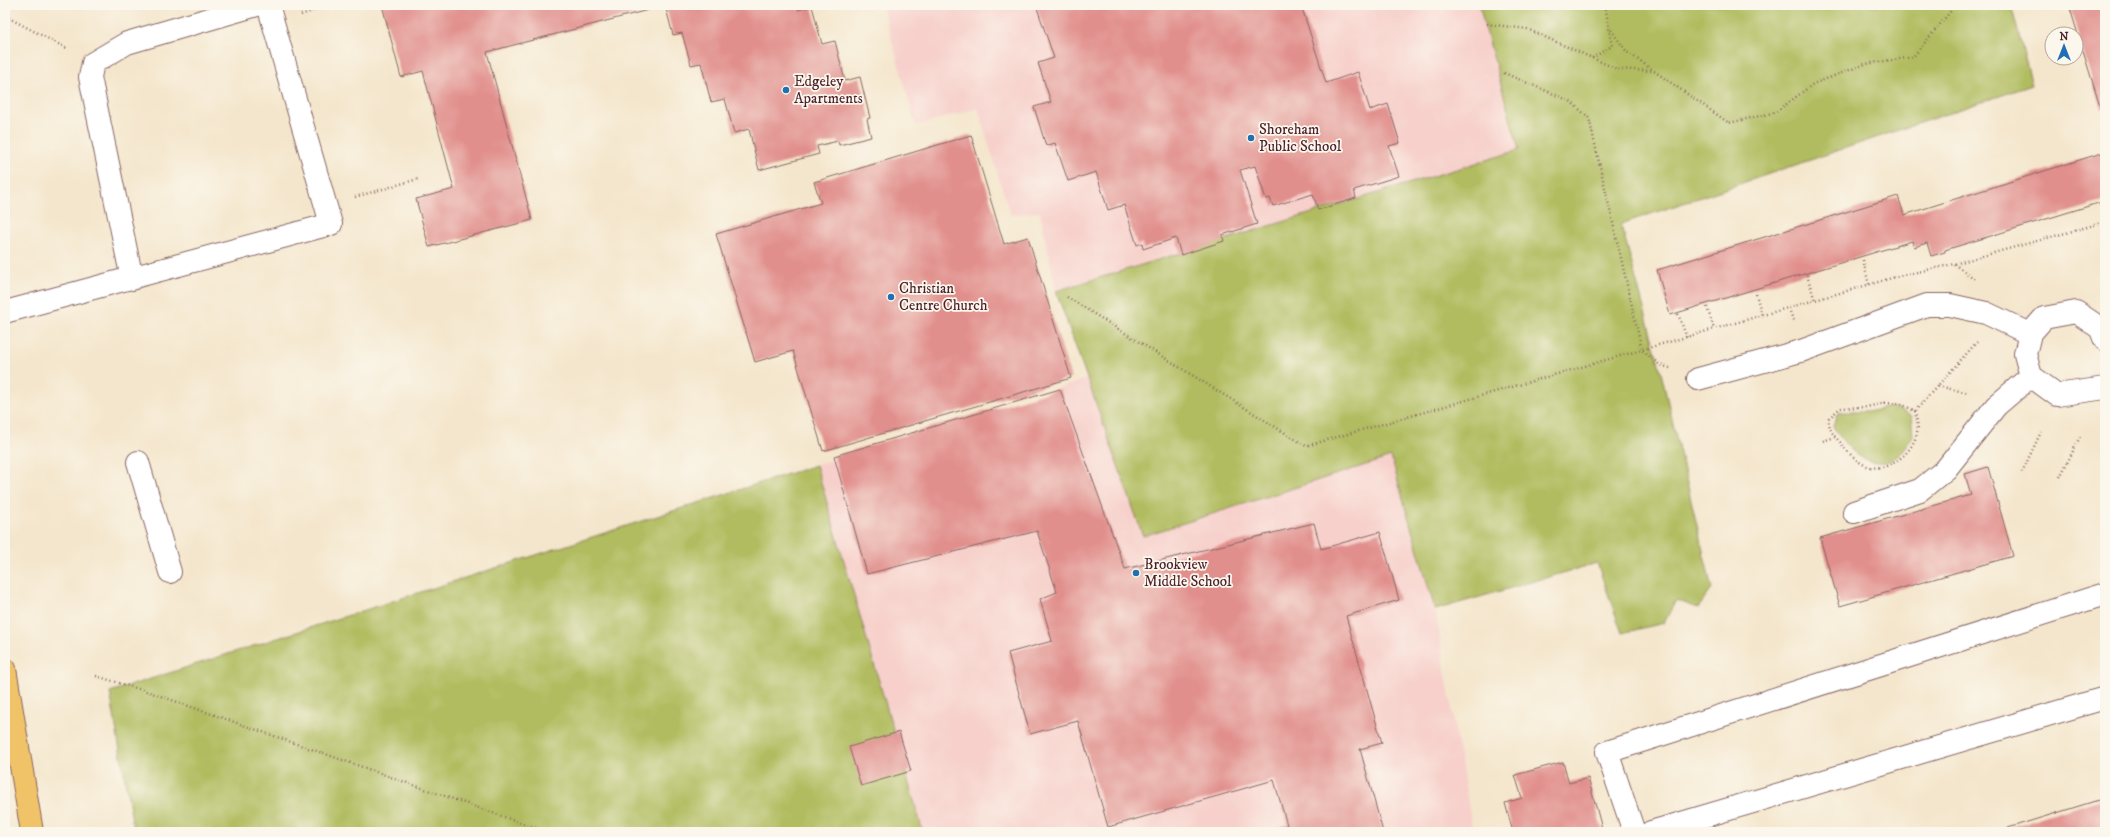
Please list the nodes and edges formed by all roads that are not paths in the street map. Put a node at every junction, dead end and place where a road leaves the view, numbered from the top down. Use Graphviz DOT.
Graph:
graph roads {
  1 [pos="257,5"];
  2 [pos="268,5"];
  3 [pos="132,279"];
  4 [pos="5,312"];
  5 [pos="2103,330"];
  6 [pos="2030,334"];
  7 [pos="2031,376"];
  8 [pos="1698,379"];
  9 [pos="2105,388"];
  10 [pos="138,462"];
  11 [pos="1854,512"];
  12 [pos="170,572"];
  13 [pos="2105,594"];
  14 [pos="5,668"];
  15 [pos="2105,698"];
  16 [pos="32,832"];
  17 [pos="1634,832"];
  18 [pos="1651,832"];
  1 -- 3 [label="street"];
  2 -- 3 [label="street"];
  3 -- 4 [label="street"];
  5 -- 6 [label="street"];
  6 -- 7 [label="street"];
  6 -- 8 [label="street"];
  7 -- 9 [label="street"];
  7 -- 11 [label="street"];
  10 -- 12 [label="street"];
  13 -- 17 [label="street"];
  14 -- 16 [label="main road"];
  15 -- 18 [label="street"];
}
